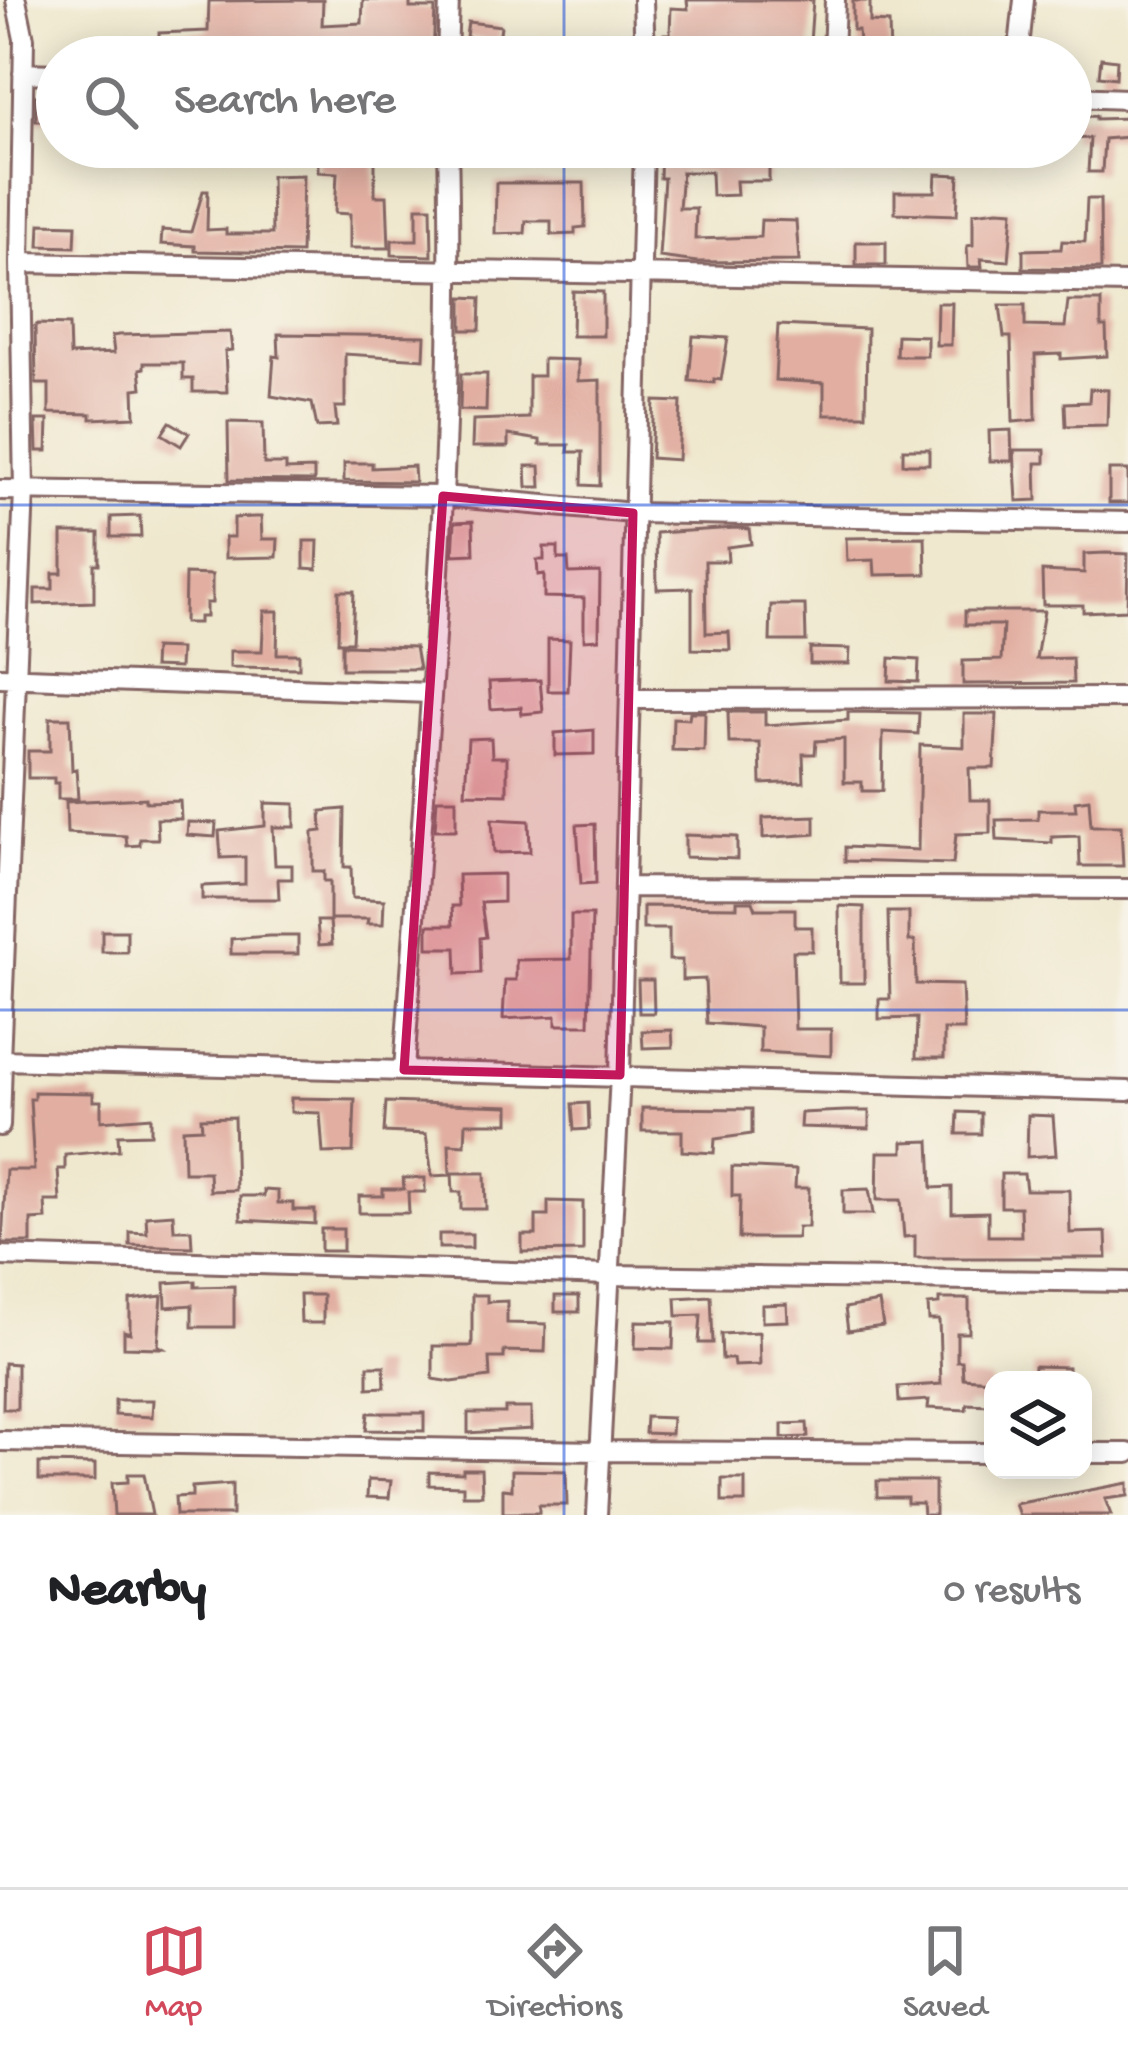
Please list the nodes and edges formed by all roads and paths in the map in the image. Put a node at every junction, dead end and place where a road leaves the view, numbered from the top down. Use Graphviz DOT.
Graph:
graph roads {
  1 [pos="16,0"];
  2 [pos="449,0"];
  3 [pos="643,0"];
  4 [pos="835,0"];
  5 [pos="1024,0"];
  6 [pos="448,36"];
  7 [pos="644,36"];
  8 [pos="834,36"];
  9 [pos="1020,36"];
  10 [pos="23,73"];
  11 [pos="36,73"];
  12 [pos="1092,98"];
  13 [pos="1128,99"];
  14 [pos="449,168"];
  15 [pos="644,168"];
  16 [pos="20,263"];
  17 [pos="451,270"];
  18 [pos="641,274"];
  19 [pos="1128,284"];
  20 [pos="0,490"];
  21 [pos="23,491"];
  22 [pos="443,496"];
  23 [pos="633,513"];
  24 [pos="1128,522"];
  25 [pos="7,678"];
  26 [pos="430,693"];
  27 [pos="1128,698"];
  28 [pos="630,699"];
  29 [pos="625,887"];
  30 [pos="1128,889"];
  31 [pos="1,1060"];
  32 [pos="404,1070"];
  33 [pos="620,1075"];
  34 [pos="1128,1091"];
  35 [pos="0,1126"];
  36 [pos="0,1256"];
  37 [pos="610,1275"];
  38 [pos="1128,1282"];
  39 [pos="0,1442"];
  40 [pos="601,1451"];
  41 [pos="984,1453"];
  42 [pos="1092,1453"];
  43 [pos="1128,1454"];
  44 [pos="597,1515"];
  1 -- 10 [label="street"];
  2 -- 6 [label="street"];
  3 -- 7 [label="street"];
  4 -- 8 [label="street"];
  5 -- 9 [label="street"];
  10 -- 11 [label="street"];
  10 -- 16 [label="street"];
  12 -- 13 [label="street"];
  14 -- 17 [label="street"];
  15 -- 18 [label="street"];
  16 -- 17 [label="street"];
  16 -- 21 [label="street"];
  17 -- 18 [label="street"];
  17 -- 22 [label="street"];
  18 -- 19 [label="street"];
  18 -- 23 [label="street"];
  20 -- 21 [label="street"];
  21 -- 22 [label="street"];
  21 -- 25 [label="street"];
  22 -- 23 [label="street"];
  22 -- 26 [label="street"];
  23 -- 24 [label="street"];
  23 -- 28 [label="street"];
  25 -- 26 [label="street"];
  25 -- 31 [label="street"];
  26 -- 32 [label="street"];
  27 -- 28 [label="street"];
  28 -- 29 [label="street"];
  29 -- 30 [label="street"];
  29 -- 33 [label="street"];
  31 -- 32 [label="street"];
  31 -- 35 [label="street"];
  32 -- 33 [label="street"];
  33 -- 34 [label="street"];
  33 -- 37 [label="street"];
  36 -- 37 [label="street"];
  37 -- 38 [label="street"];
  37 -- 40 [label="street"];
  39 -- 40 [label="street"];
  40 -- 41 [label="street"];
  40 -- 44 [label="street"];
  42 -- 43 [label="street"];
}
